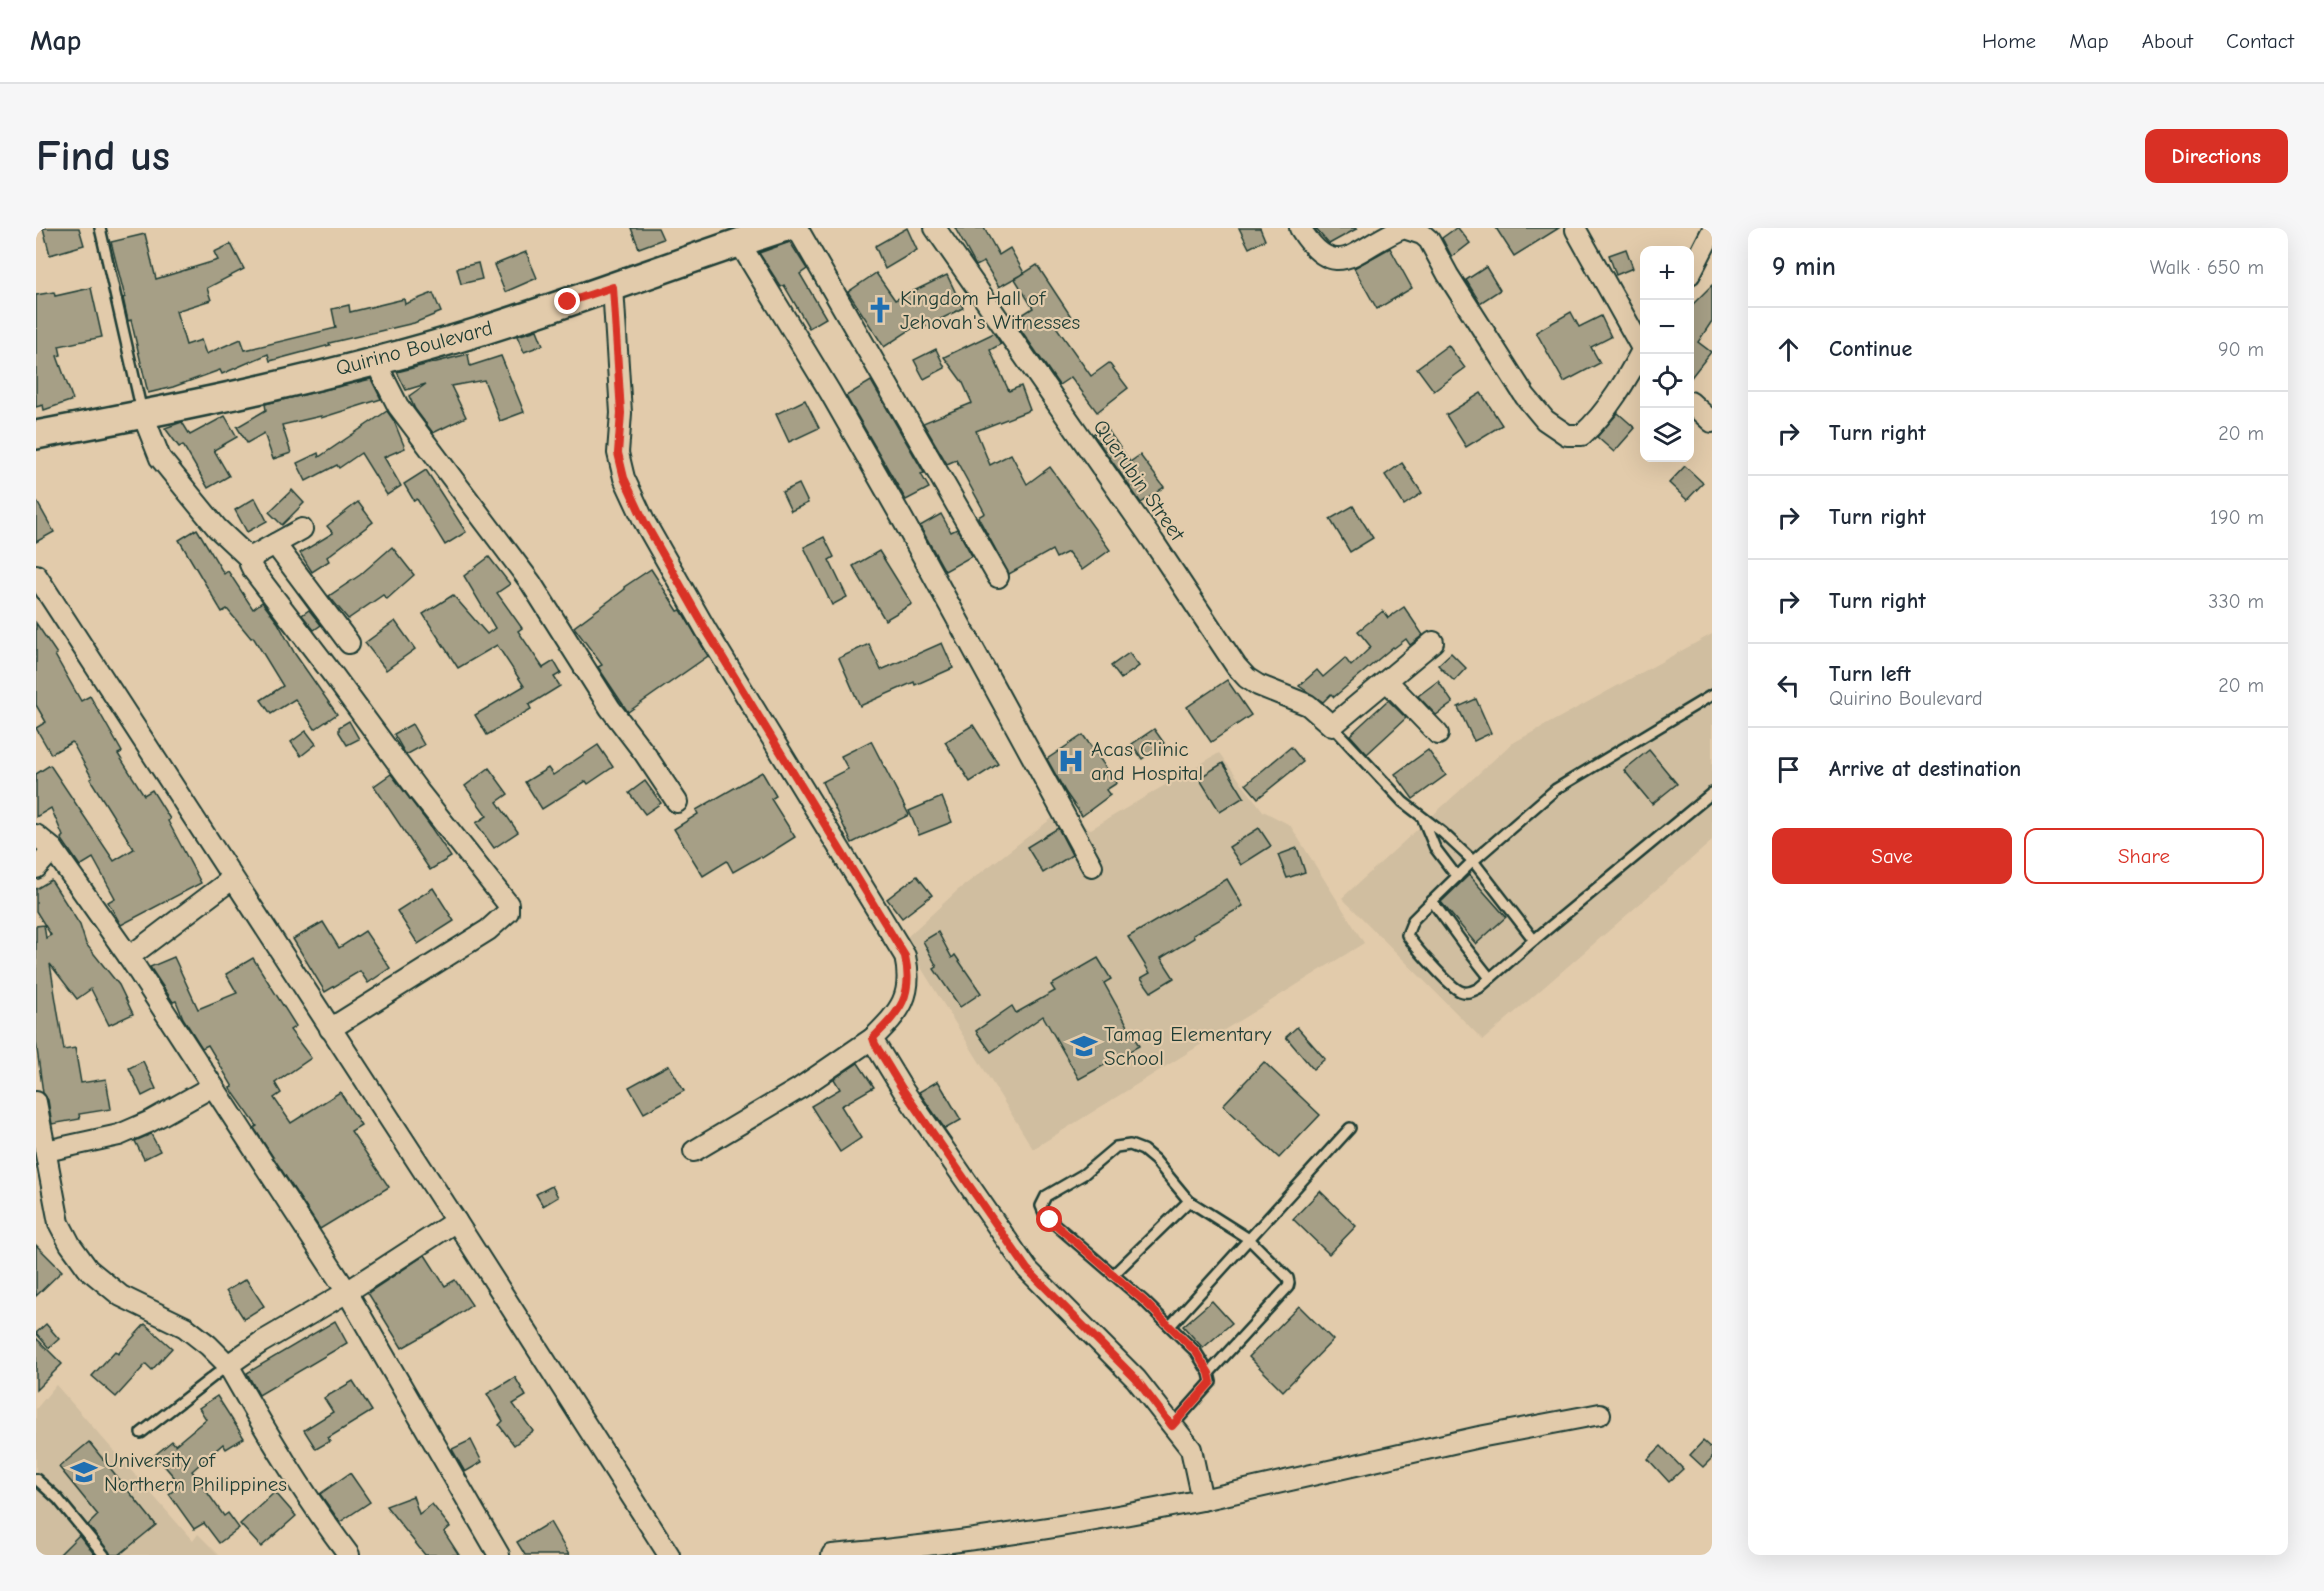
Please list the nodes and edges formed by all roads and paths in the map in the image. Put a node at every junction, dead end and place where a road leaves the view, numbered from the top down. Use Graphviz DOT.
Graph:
graph roads {
  1 [pos="100,228"];
  2 [pos="783,228"];
  3 [pos="797,228"];
  4 [pos="935,228"];
  5 [pos="1300,228"];
  6 [pos="1576,230"];
  7 [pos="1712,231"];
  8 [pos="740,242"];
  9 [pos="1694,265"];
  10 [pos="613,287"];
  11 [pos="1640,343"];
  12 [pos="1641,354"];
  13 [pos="375,361"];
  14 [pos="1694,406"];
  15 [pos="143,415"];
  16 [pos="1712,422"];
  17 [pos="36,435"];
  18 [pos="302,528"];
  19 [pos="275,544"];
  20 [pos="251,560"];
  21 [pos="36,575"];
  22 [pos="998,577"];
  23 [pos="1432,642"];
  24 [pos="349,643"];
  25 [pos="1387,681"];
  26 [pos="1712,695"];
  27 [pos="1332,726"];
  28 [pos="1438,734"];
  29 [pos="1712,793"];
  30 [pos="677,802"];
  31 [pos="1423,819"];
  32 [pos="36,835"];
  33 [pos="53,849"];
  34 [pos="1473,861"];
  35 [pos="1092,866"];
  36 [pos="36,868"];
  37 [pos="1457,877"];
  38 [pos="232,879"];
  39 [pos="1432,900"];
  40 [pos="1534,940"];
  41 [pos="129,957"];
  42 [pos="1490,978"];
  43 [pos="330,1029"];
  44 [pos="873,1038"];
  45 [pos="213,1086"];
  46 [pos="36,1101"];
  47 [pos="1350,1128"];
  48 [pos="46,1151"];
  49 [pos="694,1151"];
  50 [pos="1189,1201"];
  51 [pos="456,1221"];
  52 [pos="1249,1239"];
  53 [pos="1113,1275"];
  54 [pos="347,1293"];
  55 [pos="1170,1326"];
  56 [pos="228,1365"];
  57 [pos="1209,1373"];
  58 [pos="1600,1414"];
  59 [pos="1172,1426"];
  60 [pos="141,1433"];
  61 [pos="36,1479"];
  62 [pos="1202,1500"];
  63 [pos="104,1555"];
  64 [pos="349,1555"];
  65 [pos="499,1555"];
  66 [pos="669,1555"];
  67 [pos="832,1555"];
  1 -- 15 [label="lane"];
  2 -- 8 [label="main road, Quirino Boulevard"];
  3 -- 22 [label="street"];
  4 -- 27 [label="street, Querubin Street"];
  5 -- 12 [label="street"];
  6 -- 11 [label="street"];
  7 -- 9 [label="street"];
  8 -- 10 [label="main road, Quirino Boulevard"];
  8 -- 35 [label="street"];
  10 -- 13 [label="main road, Quirino Boulevard"];
  10 -- 44 [label="street"];
  13 -- 15 [label="main road, Quirino Boulevard"];
  13 -- 30 [label="street"];
  14 -- 16 [label="street"];
  15 -- 17 [label="main road, Quirino Boulevard"];
  15 -- 20 [label="street"];
  18 -- 19 [label="street"];
  19 -- 20 [label="street"];
  19 -- 24 [label="street"];
  20 -- 43 [label="street"];
  21 -- 38 [label="street"];
  23 -- 25 [label="street"];
  25 -- 27 [label="street"];
  25 -- 28 [label="street"];
  26 -- 34 [label="lane"];
  27 -- 31 [label="lane"];
  29 -- 40 [label="lane"];
  31 -- 34 [label="lane"];
  31 -- 37 [label="lane"];
  32 -- 33 [label="street"];
  33 -- 36 [label="street"];
  33 -- 41 [label="street"];
  34 -- 37 [label="lane"];
  34 -- 40 [label="lane"];
  37 -- 39 [label="lane"];
  38 -- 41 [label="street"];
  38 -- 43 [label="street"];
  39 -- 42 [label="lane"];
  39 -- 42 [label="lane"];
  40 -- 42 [label="lane"];
  41 -- 45 [label="street"];
  43 -- 51 [label="street"];
  44 -- 49 [label="street"];
  44 -- 59 [label="street"];
  45 -- 48 [label="street"];
  45 -- 54 [label="street"];
  46 -- 48 [label="street"];
  47 -- 52 [label="lane"];
  48 -- 56 [label="street"];
  50 -- 52 [label="lane"];
  50 -- 53 [label="lane"];
  50 -- 53 [label="lane"];
  51 -- 54 [label="street"];
  51 -- 66 [label="street"];
  52 -- 55 [label="lane"];
  52 -- 57 [label="lane"];
  53 -- 55 [label="lane"];
  54 -- 56 [label="street"];
  54 -- 65 [label="street"];
  55 -- 57 [label="lane"];
  56 -- 60 [label="lane"];
  56 -- 64 [label="street"];
  57 -- 59 [label="lane"];
  58 -- 62 [label="street"];
  59 -- 62 [label="street"];
  61 -- 63 [label="lane"];
  62 -- 67 [label="street"];
}
